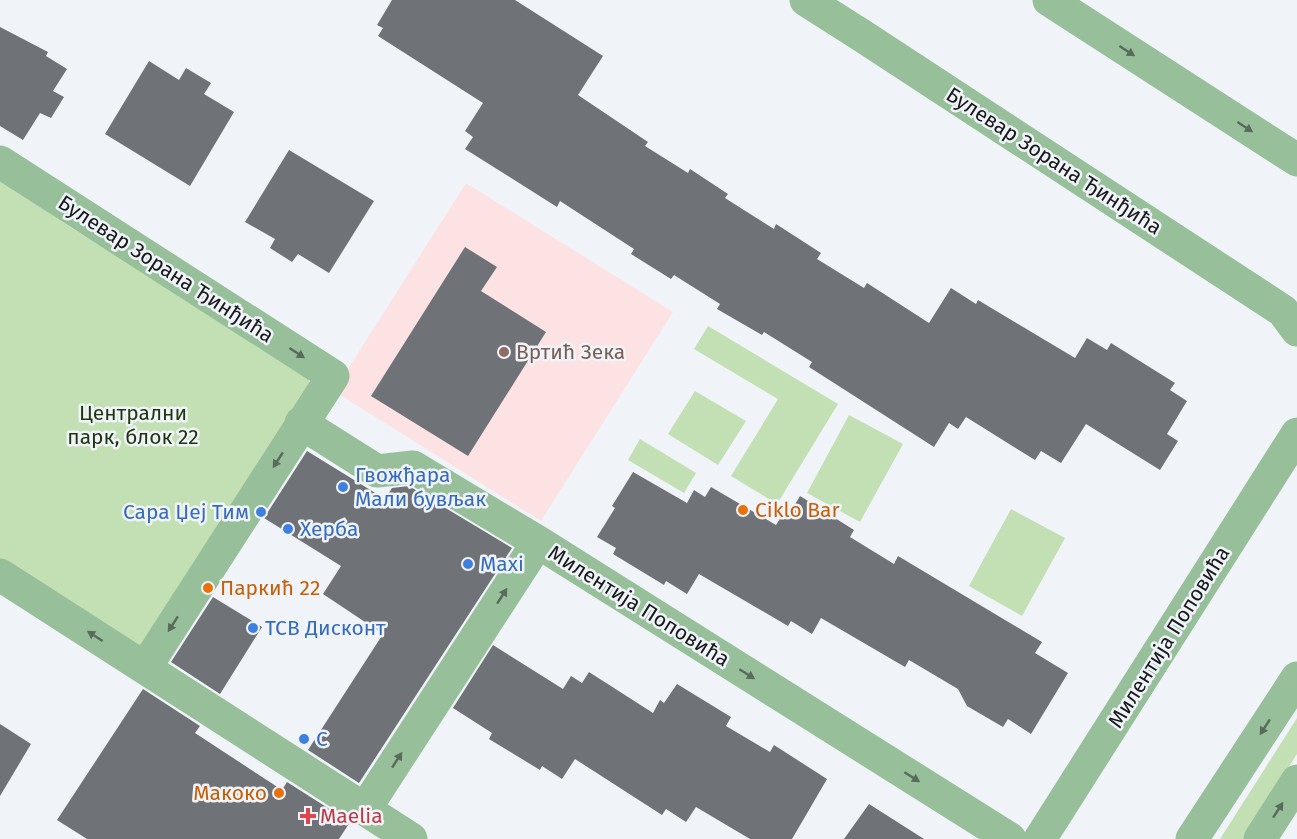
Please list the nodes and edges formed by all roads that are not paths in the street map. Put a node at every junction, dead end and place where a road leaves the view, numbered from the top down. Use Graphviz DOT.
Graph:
graph roads {
  1 [pos="806,0"];
  2 [pos="1048,0"];
  3 [pos="1297,160"];
  4 [pos="0,162"];
  5 [pos="1297,330"];
  6 [pos="301,423"];
  7 [pos="1297,434"];
  8 [pos="537,542"];
  9 [pos="0,575"];
  10 [pos="145,668"];
  11 [pos="1297,678"];
  12 [pos="1297,781"];
  13 [pos="365,809"];
  14 [pos="411,839"];
  15 [pos="1010,839"];
  16 [pos="1040,839"];
  17 [pos="1192,839"];
  18 [pos="1260,839"];
  1 -- 5 [label="street, Булевар Зорана Ђинђића"];
  2 -- 3 [label="street, one-way"];
  4 -- 6 [label="street, Булевар Зорана Ђинђића, one-way"];
  6 -- 8 [label="street"];
  6 -- 10 [label="street, one-way"];
  7 -- 16 [label="street, Милентија Поповића"];
  13 -- 8 [label="street, Милентија Поповића, one-way"];
  8 -- 15 [label="street, Милентија Поповића, one-way"];
  10 -- 9 [label="street, one-way"];
  10 -- 13 [label="street"];
  11 -- 17 [label="street, one-way"];
  18 -- 12 [label="street, one-way"];
  13 -- 14 [label="street"];
}
